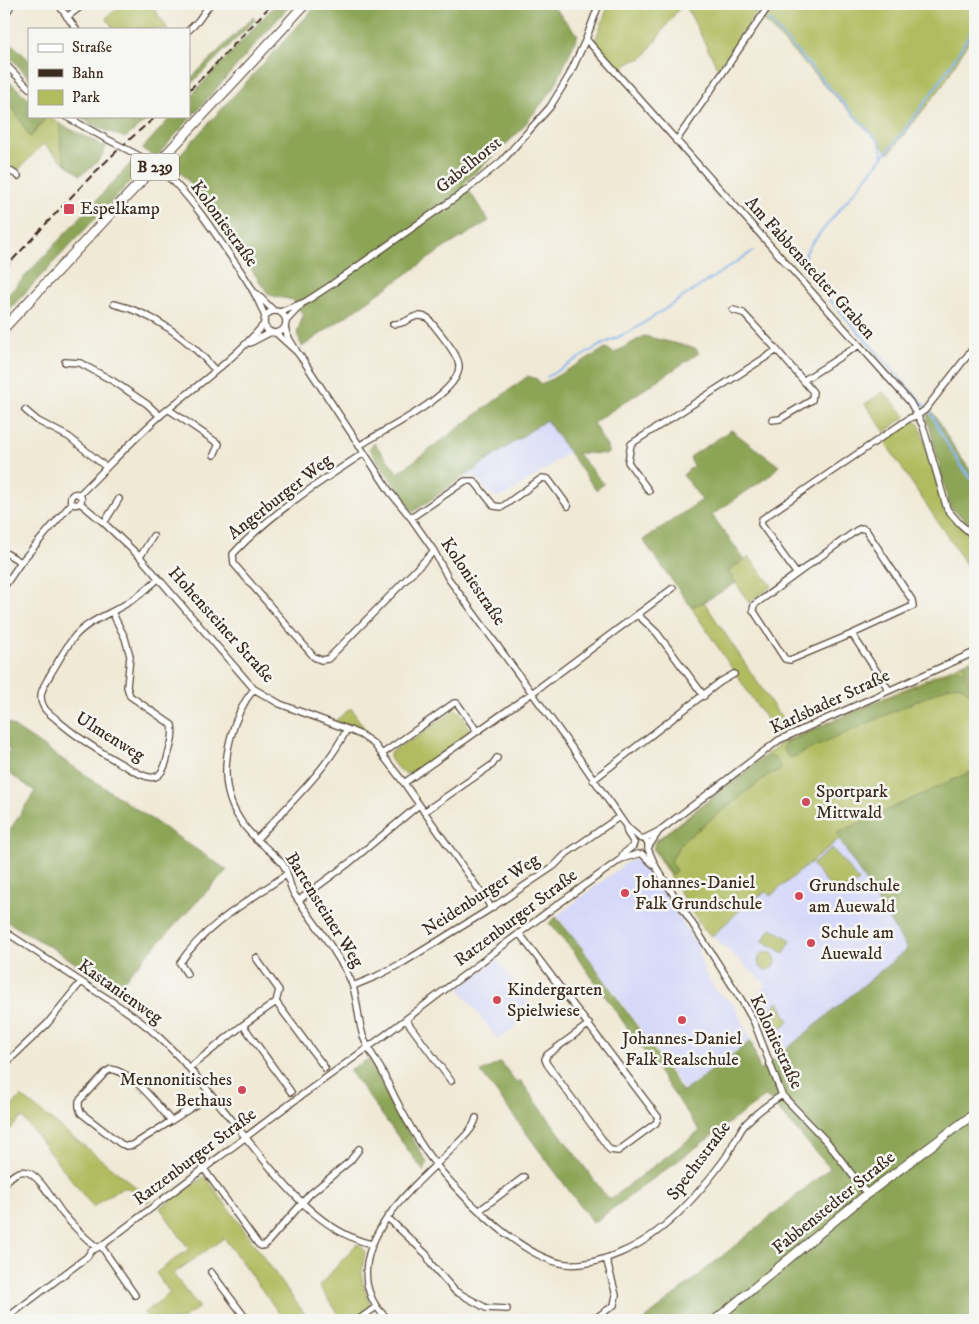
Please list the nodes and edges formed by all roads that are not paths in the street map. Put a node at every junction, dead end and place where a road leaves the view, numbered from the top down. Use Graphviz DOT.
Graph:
graph roads {
  1 [pos="12,4"];
  2 [pos="58,4"];
  3 [pos="84,4"];
  4 [pos="210,4"];
  5 [pos="304,4"];
  6 [pos="599,4"];
  7 [pos="770,4"];
  8 [pos="4,16"];
  9 [pos="68,17"];
  10 [pos="75,28"];
  11 [pos="190,29"];
  12 [pos="586,39"];
  13 [pos="4,63"];
  14 [pos="28,87"];
  15 [pos="69,118"];
  16 [pos="676,141"];
  17 [pos="4,167"];
  18 [pos="18,176"];
  19 [pos="254,291"];
  20 [pos="304,302"];
  21 [pos="114,304"];
  22 [pos="733,310"];
  23 [pos="277,312"];
  24 [pos="265,317"];
  25 [pos="264,324"];
  26 [pos="285,324"];
  27 [pos="393,324"];
  28 [pos="4,328"];
  29 [pos="273,333"];
  30 [pos="246,345"];
  31 [pos="859,345"];
  32 [pos="975,346"];
  33 [pos="777,350"];
  34 [pos="297,352"];
  35 [pos="64,362"];
  36 [pos="215,370"];
  37 [pos="804,380"];
  38 [pos="168,409"];
  39 [pos="25,410"];
  40 [pos="918,415"];
  41 [pos="160,416"];
  42 [pos="772,420"];
  43 [pos="359,446"];
  44 [pos="364,453"];
  45 [pos="214,455"];
  46 [pos="106,466"];
  47 [pos="4,488"];
  48 [pos="649,491"];
  49 [pos="4,492"];
  50 [pos="79,495"];
  51 [pos="119,499"];
  52 [pos="72,503"];
  53 [pos="80,503"];
  54 [pos="568,506"];
  55 [pos="411,518"];
  56 [pos="104,523"];
  57 [pos="153,536"];
  58 [pos="975,537"];
  59 [pos="434,551"];
  60 [pos="4,552"];
  61 [pos="140,558"];
  62 [pos="21,562"];
  63 [pos="796,573"];
  64 [pos="158,578"];
  65 [pos="4,587"];
  66 [pos="673,588"];
  67 [pos="112,612"];
  68 [pos="638,615"];
  69 [pos="852,634"];
  70 [pos="975,652"];
  71 [pos="734,674"];
  72 [pos="254,689"];
  73 [pos="888,690"];
  74 [pos="532,693"];
  75 [pos="704,696"];
  76 [pos="347,729"];
  77 [pos="477,731"];
  78 [pos="382,754"];
  79 [pos="497,758"];
  80 [pos="592,780"];
  81 [pos="404,783"];
  82 [pos="419,805"];
  83 [pos="424,812"];
  84 [pos="619,817"];
  85 [pos="626,826"];
  86 [pos="659,831"];
  87 [pos="642,839"];
  88 [pos="256,840"];
  89 [pos="633,844"];
  90 [pos="648,847"];
  91 [pos="640,854"];
  92 [pos="621,859"];
  93 [pos="656,867"];
  94 [pos="287,874"];
  95 [pos="299,900"];
  96 [pos="490,909"];
  97 [pos="4,931"];
  98 [pos="519,933"];
  99 [pos="256,958"];
  100 [pos="187,974"];
  101 [pos="80,982"];
  102 [pos="353,986"];
  103 [pos="276,1002"];
  104 [pos="406,1020"];
  105 [pos="589,1024"];
  106 [pos="243,1025"];
  107 [pos="369,1046"];
  108 [pos="4,1065"];
  109 [pos="189,1068"];
  110 [pos="325,1068"];
  111 [pos="451,1082"];
  112 [pos="291,1092"];
  113 [pos="211,1095"];
  114 [pos="782,1095"];
  115 [pos="975,1113"];
  116 [pos="476,1118"];
  117 [pos="171,1121"];
  118 [pos="246,1138"];
  119 [pos="359,1149"];
  120 [pos="436,1164"];
  121 [pos="204,1170"];
  122 [pos="524,1177"];
  123 [pos="4,1184"];
  124 [pos="867,1194"];
  125 [pos="304,1202"];
  126 [pos="480,1210"];
  127 [pos="388,1218"];
  128 [pos="372,1244"];
  129 [pos="99,1247"];
  130 [pos="606,1258"];
  131 [pos="211,1272"];
  132 [pos="135,1295"];
  133 [pos="376,1307"];
  134 [pos="507,1309"];
  135 [pos="6,1320"];
  136 [pos="247,1320"];
  137 [pos="358,1320"];
  138 [pos="391,1320"];
  139 [pos="593,1320"];
  140 [pos="715,1320"];
  1 -- 8 [label="street"];
  2 -- 9 [label="street"];
  3 -- 9 [label="street"];
  4 -- 11 [label="street"];
  5 -- 28 [label="main road, B 239"];
  6 -- 12 [label="street, Gabelhorst"];
  7 -- 16 [label="street"];
  9 -- 10 [label="street"];
  12 -- 16 [label="street, Am Fabbenstedter Graben"];
  12 -- 20 [label="street, Gabelhorst"];
  13 -- 14 [label="street"];
  15 -- 19 [label="street, Koloniestraße, bridge"];
  16 -- 31 [label="street, Am Fabbenstedter Graben"];
  17 -- 18 [label="street"];
  19 -- 23 [label="street, Koloniestraße"];
  19 -- 24 [label="street, Koloniestraße"];
  20 -- 23 [label="street, Gabelhorst"];
  20 -- 26 [label="street, Gabelhorst"];
  21 -- 36 [label="street"];
  22 -- 33 [label="street"];
  23 -- 24 [label="street"];
  23 -- 26 [label="street"];
  24 -- 25 [label="street"];
  25 -- 29 [label="street"];
  25 -- 30 [label="street"];
  26 -- 29 [label="street"];
  26 -- 34 [label="street, Koloniestraße"];
  27 -- 43 [label="street"];
  29 -- 30 [label="street"];
  29 -- 34 [label="street, Koloniestraße"];
  30 -- 36 [label="street"];
  31 -- 37 [label="street"];
  31 -- 40 [label="street, Am Fabbenstedter Graben"];
  32 -- 40 [label="street"];
  33 -- 37 [label="street"];
  33 -- 48 [label="street"];
  34 -- 43 [label="street, Koloniestraße"];
  35 -- 41 [label="street"];
  36 -- 38 [label="street"];
  37 -- 42 [label="street"];
  38 -- 41 [label="street"];
  38 -- 45 [label="street"];
  39 -- 46 [label="street"];
  40 -- 58 [label="street, Am Fabbenstedter Graben"];
  40 -- 63 [label="street"];
  41 -- 46 [label="street"];
  43 -- 44 [label="street, Koloniestraße"];
  44 -- 55 [label="street, Koloniestraße"];
  44 -- 59 [label="street, Angerburger Weg"];
  46 -- 50 [label="street"];
  47 -- 49 [label="street"];
  50 -- 52 [label="street"];
  50 -- 53 [label="street"];
  51 -- 56 [label="street"];
  52 -- 53 [label="street"];
  52 -- 62 [label="street"];
  53 -- 56 [label="street, Hohensteiner Straße"];
  54 -- 55 [label="street"];
  55 -- 59 [label="street, Koloniestraße"];
  56 -- 61 [label="street, Hohensteiner Straße"];
  57 -- 61 [label="street"];
  59 -- 74 [label="street, Koloniestraße"];
  60 -- 62 [label="street"];
  61 -- 64 [label="street, Hohensteiner Straße"];
  62 -- 65 [label="street"];
  63 -- 69 [label="street"];
  63 -- 69 [label="street"];
  64 -- 67 [label="street, Ulmenweg"];
  64 -- 72 [label="street, Hohensteiner Straße"];
  66 -- 68 [label="street"];
  67 -- 67 [label="street, Ulmenweg"];
  68 -- 74 [label="street"];
  68 -- 75 [label="street"];
  69 -- 73 [label="street"];
  70 -- 73 [label="street, Karlsbader Straße"];
  71 -- 75 [label="street"];
  72 -- 76 [label="street, Hohensteiner Straße"];
  72 -- 88 [label="street, Bartensteiner Weg"];
  73 -- 86 [label="street, Karlsbader Straße"];
  74 -- 77 [label="street"];
  74 -- 80 [label="street, Koloniestraße"];
  75 -- 80 [label="street"];
  76 -- 78 [label="street, Hohensteiner Straße"];
  76 -- 88 [label="street"];
  77 -- 78 [label="street"];
  77 -- 81 [label="street"];
  78 -- 81 [label="street, Hohensteiner Straße"];
  79 -- 83 [label="street"];
  80 -- 84 [label="street, Koloniestraße"];
  81 -- 82 [label="street"];
  82 -- 83 [label="street"];
  82 -- 95 [label="street"];
  83 -- 96 [label="street"];
  84 -- 85 [label="street, Koloniestraße"];
  84 -- 96 [label="street, Neidenburger Weg"];
  85 -- 87 [label="street, Koloniestraße"];
  85 -- 89 [label="street, Koloniestraße"];
  86 -- 87 [label="street, Karlsbader Straße"];
  86 -- 90 [label="street, Karlsbader Straße"];
  87 -- 89 [label="street, Karlsbader Straße"];
  87 -- 90 [label="street, Koloniestraße"];
  88 -- 94 [label="street, Bartensteiner Weg"];
  89 -- 91 [label="street, Koloniestraße"];
  89 -- 92 [label="street, Ratzenburger Straße"];
  90 -- 91 [label="street, Karlsbader Straße"];
  90 -- 93 [label="street, Koloniestraße"];
  91 -- 92 [label="street, Ratzenburger Straße"];
  91 -- 93 [label="street, Koloniestraße"];
  92 -- 98 [label="street, Ratzenburger Straße"];
  93 -- 114 [label="street, Koloniestraße"];
  94 -- 95 [label="street, Bartensteiner Weg"];
  94 -- 100 [label="street"];
  95 -- 102 [label="street, Bartensteiner Weg"];
  96 -- 102 [label="street, Neidenburger Weg"];
  97 -- 101 [label="street, Kastanienweg"];
  98 -- 104 [label="street, Ratzenburger Straße"];
  98 -- 105 [label="street"];
  99 -- 103 [label="street"];
  101 -- 108 [label="street"];
  101 -- 109 [label="street, Kastanienweg"];
  102 -- 107 [label="street, Bartensteiner Weg"];
  103 -- 106 [label="street"];
  103 -- 110 [label="street"];
  104 -- 107 [label="street, Ratzenburger Straße"];
  104 -- 111 [label="street"];
  105 -- 105 [label="street"];
  106 -- 109 [label="street"];
  106 -- 112 [label="street"];
  107 -- 118 [label="street, Ratzenburger Straße"];
  107 -- 120 [label="street, Spechtstraße"];
  109 -- 113 [label="street, Kastanienweg"];
  113 -- 117 [label="street"];
  113 -- 118 [label="street, Kastanienweg"];
  114 -- 124 [label="street, Koloniestraße"];
  114 -- 130 [label="street, Spechtstraße"];
  115 -- 124 [label="street, Fabbenstedter Straße"];
  116 -- 120 [label="street"];
  117 -- 117 [label="street"];
  118 -- 121 [label="street, Ratzenburger Straße"];
  118 -- 125 [label="street, Kastanienweg"];
  119 -- 125 [label="street"];
  120 -- 126 [label="street, Spechtstraße"];
  120 -- 127 [label="street"];
  121 -- 125 [label="street"];
  121 -- 129 [label="street, Ratzenburger Straße"];
  122 -- 126 [label="street"];
  123 -- 129 [label="street"];
  124 -- 140 [label="street, Fabbenstedter Straße"];
  125 -- 128 [label="street, Kastanienweg"];
  126 -- 130 [label="street, Spechtstraße"];
  127 -- 128 [label="street"];
  127 -- 134 [label="street"];
  128 -- 133 [label="street"];
  129 -- 132 [label="street"];
  129 -- 135 [label="street, Ratzenburger Straße"];
  130 -- 139 [label="street"];
  131 -- 136 [label="street"];
  133 -- 137 [label="street"];
  133 -- 138 [label="street"];
}
